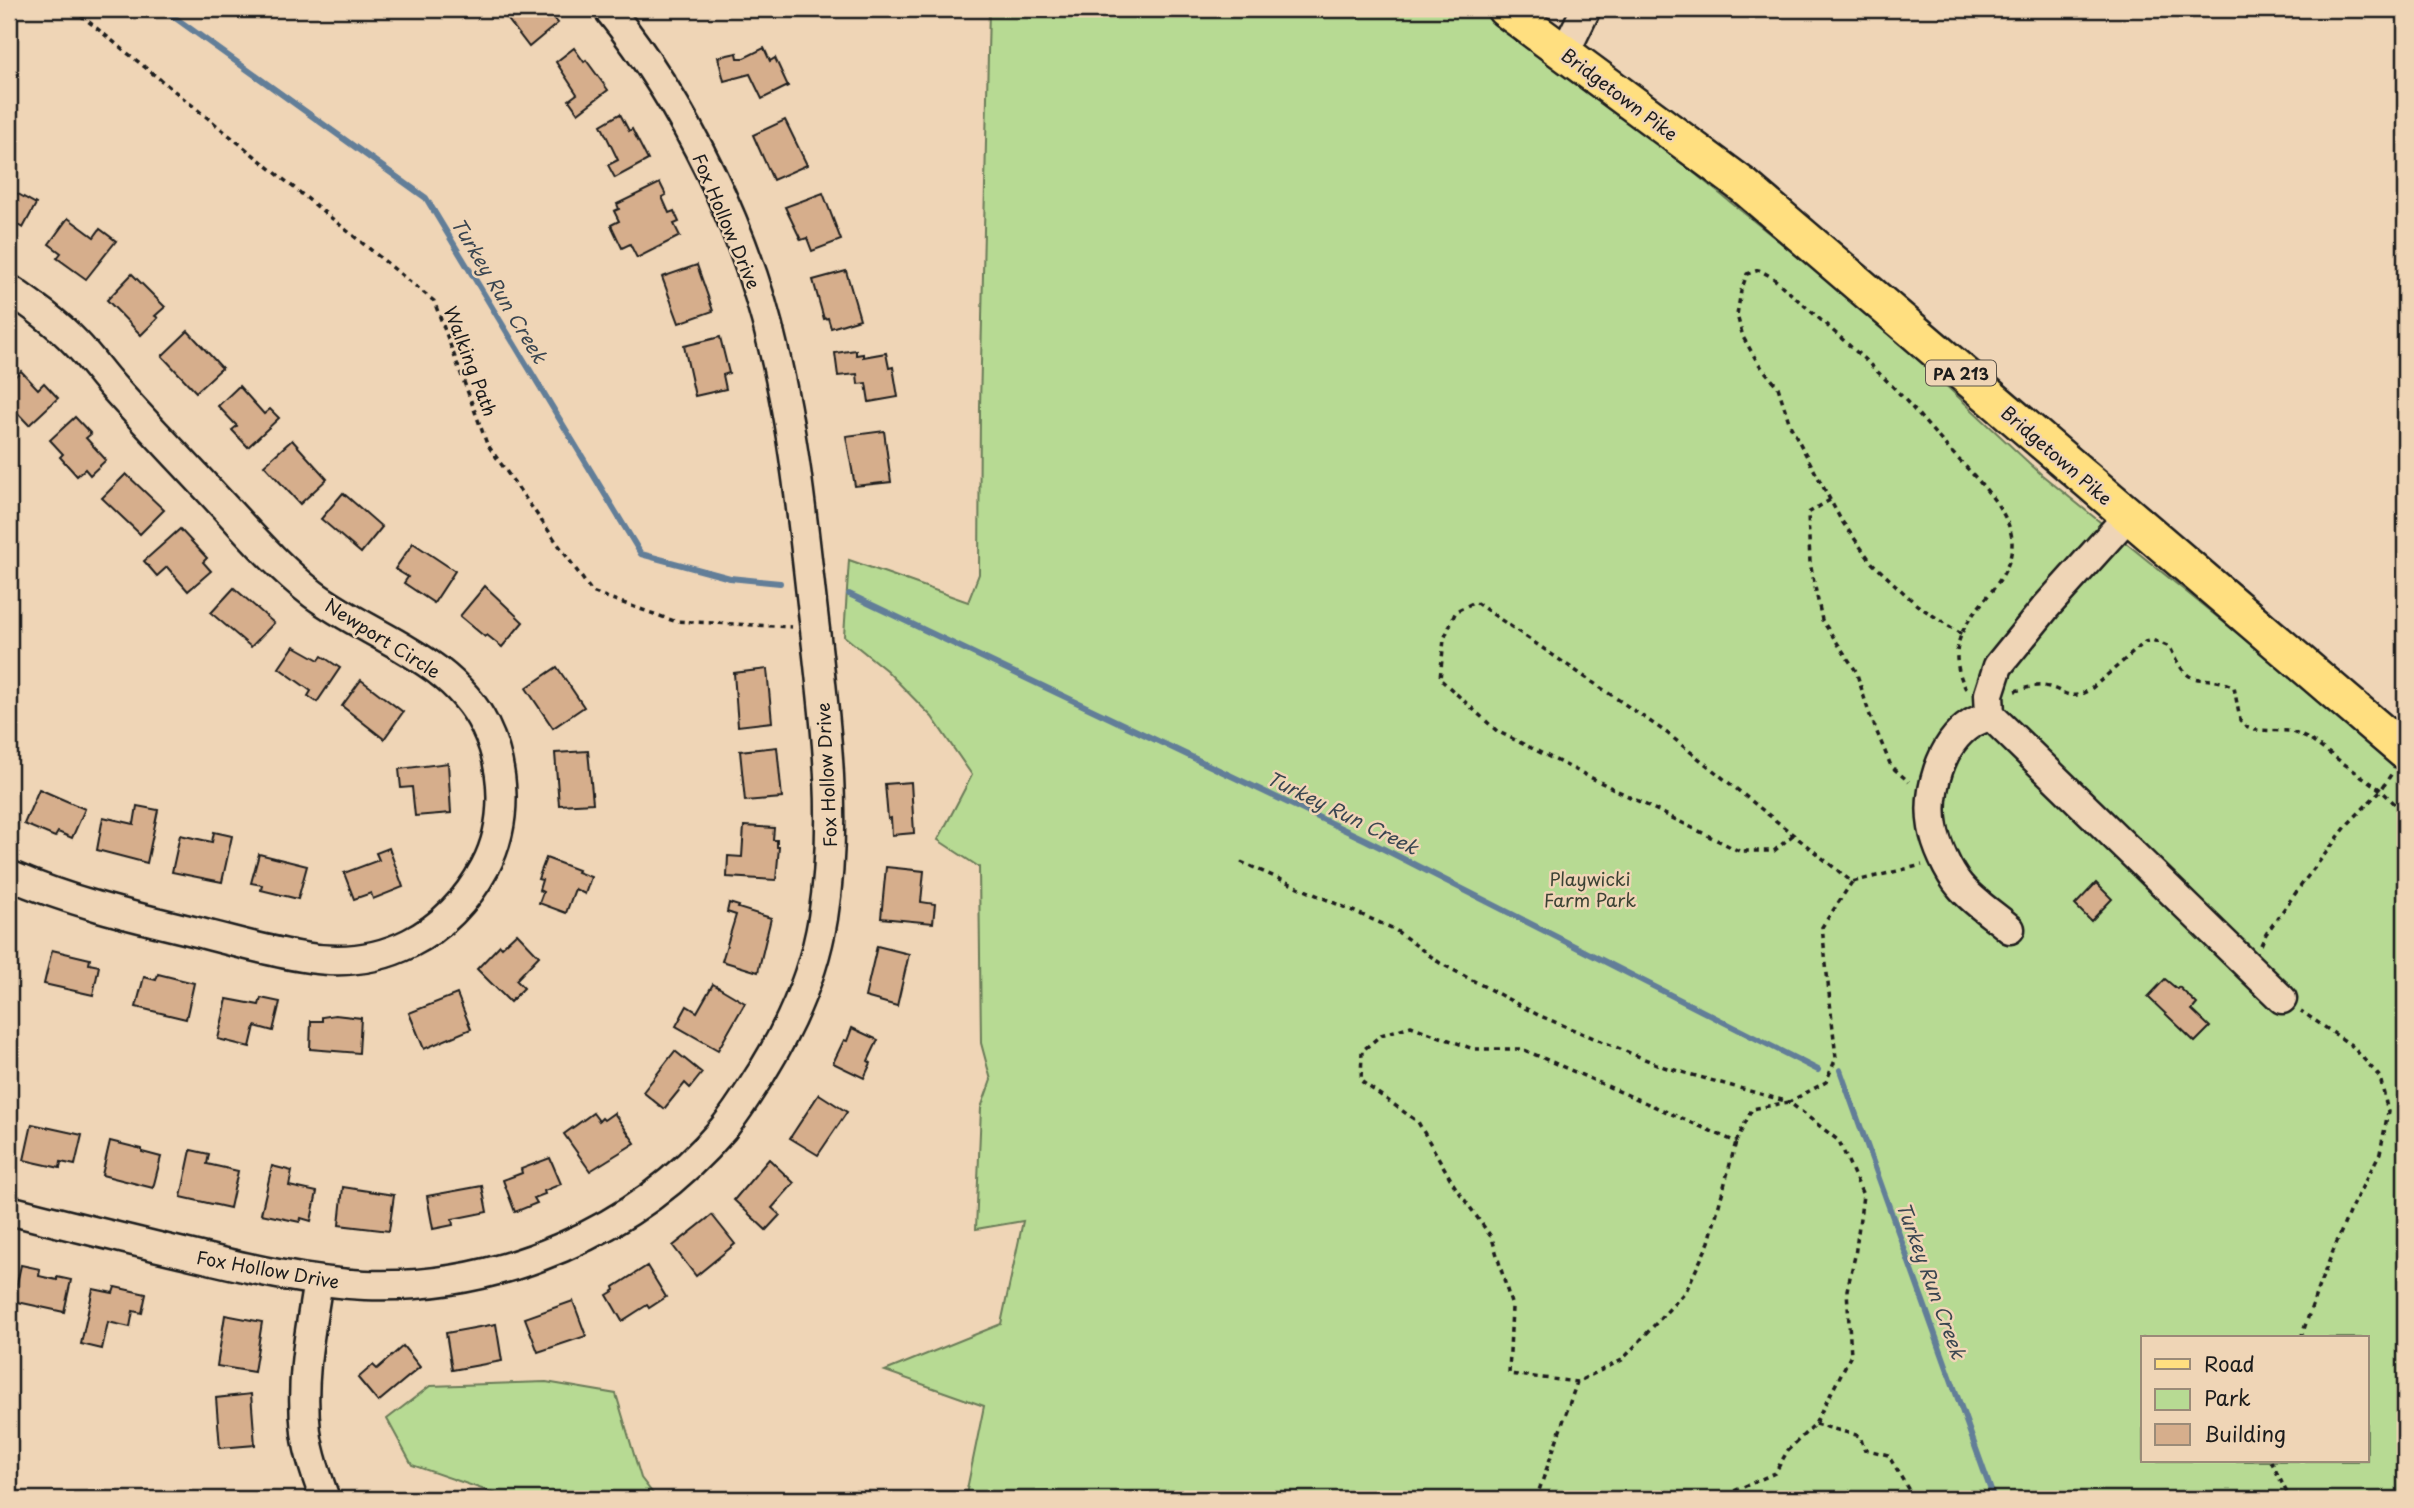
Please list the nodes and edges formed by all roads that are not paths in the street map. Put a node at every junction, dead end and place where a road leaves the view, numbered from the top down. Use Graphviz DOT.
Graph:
graph roads {
  1 [pos="608,9"];
  2 [pos="1505,9"];
  3 [pos="1586,9"];
  4 [pos="1565,52"];
  5 [pos="9,289"];
  6 [pos="2128,516"];
  7 [pos="1989,705"];
  8 [pos="2399,762"];
  9 [pos="9,875"];
  10 [pos="2010,929"];
  11 [pos="2282,999"];
  12 [pos="9,1210"];
  13 [pos="318,1281"];
  14 [pos="325,1499"];
  1 -- 13 [label="street, Fox Hollow Drive"];
  2 -- 4 [label="main road, Bridgetown Pike / PA 213"];
  3 -- 4 [label="street"];
  4 -- 6 [label="main road, Bridgetown Pike / PA 213"];
  5 -- 9 [label="street, Newport Circle"];
  6 -- 7 [label="street"];
  6 -- 8 [label="main road, Bridgetown Pike / PA 213"];
  7 -- 10 [label="street"];
  7 -- 11 [label="street"];
  12 -- 13 [label="street, Fox Hollow Drive"];
  13 -- 14 [label="street"];
}
